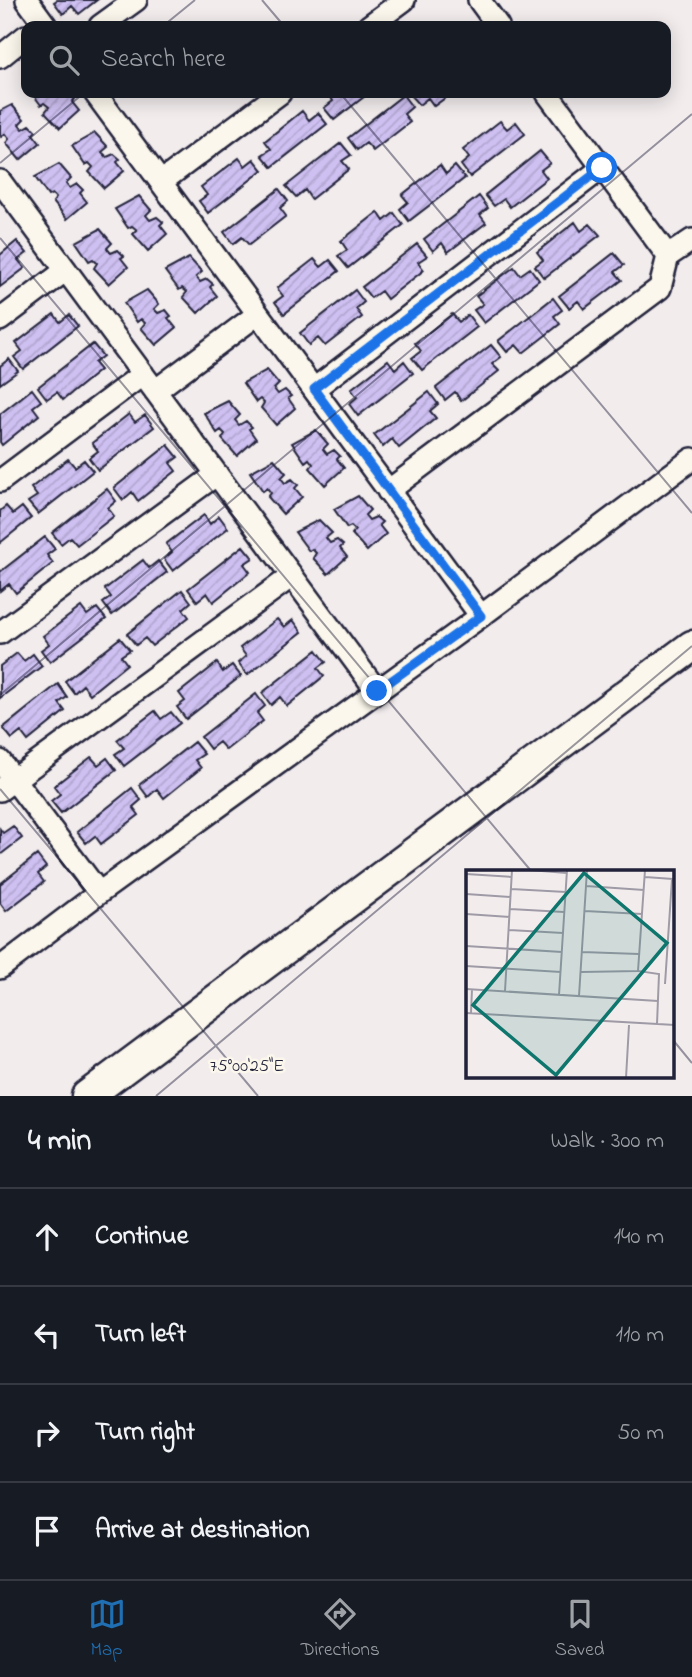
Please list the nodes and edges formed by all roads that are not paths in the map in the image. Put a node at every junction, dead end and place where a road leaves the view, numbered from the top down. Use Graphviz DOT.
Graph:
graph roads {
  1 [pos="27,0"];
  2 [pos="136,0"];
  3 [pos="404,0"];
  4 [pos="479,0"];
  5 [pos="40,21"];
  6 [pos="107,21"];
  7 [pos="376,21"];
  8 [pos="494,21"];
  9 [pos="21,40"];
  10 [pos="0,57"];
  11 [pos="99,98"];
  12 [pos="273,98"];
  13 [pos="551,98"];
  14 [pos="602,168"];
  15 [pos="0,181"];
  16 [pos="161,182"];
  17 [pos="692,240"];
  18 [pos="668,256"];
  19 [pos="66,270"];
  20 [pos="258,314"];
  21 [pos="0,320"];
  22 [pos="149,382"];
  23 [pos="314,389"];
  24 [pos="692,459"];
  25 [pos="217,474"];
  26 [pos="0,481"];
  27 [pos="388,491"];
  28 [pos="292,576"];
  29 [pos="481,616"];
  30 [pos="0,632"];
  31 [pos="692,646"];
  32 [pos="692,662"];
  33 [pos="377,691"];
  34 [pos="0,761"];
  35 [pos="7,785"];
  36 [pos="99,893"];
  37 [pos="0,968"];
  38 [pos="87,1096"];
  39 [pos="109,1096"];
  1 -- 5 [label="street"];
  2 -- 6 [label="street"];
  3 -- 7 [label="street"];
  4 -- 8 [label="street"];
  9 -- 10 [label="street"];
  11 -- 16 [label="street"];
  12 -- 16 [label="street"];
  13 -- 14 [label="street"];
  14 -- 18 [label="street"];
  14 -- 23 [label="street"];
  15 -- 19 [label="street"];
  16 -- 20 [label="street"];
  17 -- 18 [label="street"];
  18 -- 27 [label="street"];
  19 -- 21 [label="street"];
  19 -- 22 [label="street"];
  20 -- 22 [label="street"];
  20 -- 23 [label="street"];
  22 -- 25 [label="street"];
  22 -- 26 [label="street"];
  23 -- 27 [label="street"];
  24 -- 29 [label="street"];
  25 -- 28 [label="street"];
  25 -- 30 [label="street"];
  27 -- 29 [label="street"];
  28 -- 33 [label="street"];
  28 -- 35 [label="street"];
  29 -- 33 [label="street"];
  31 -- 38 [label="street"];
  32 -- 39 [label="street"];
  33 -- 36 [label="street"];
  34 -- 35 [label="street"];
  35 -- 36 [label="street"];
  36 -- 37 [label="street"];
}
